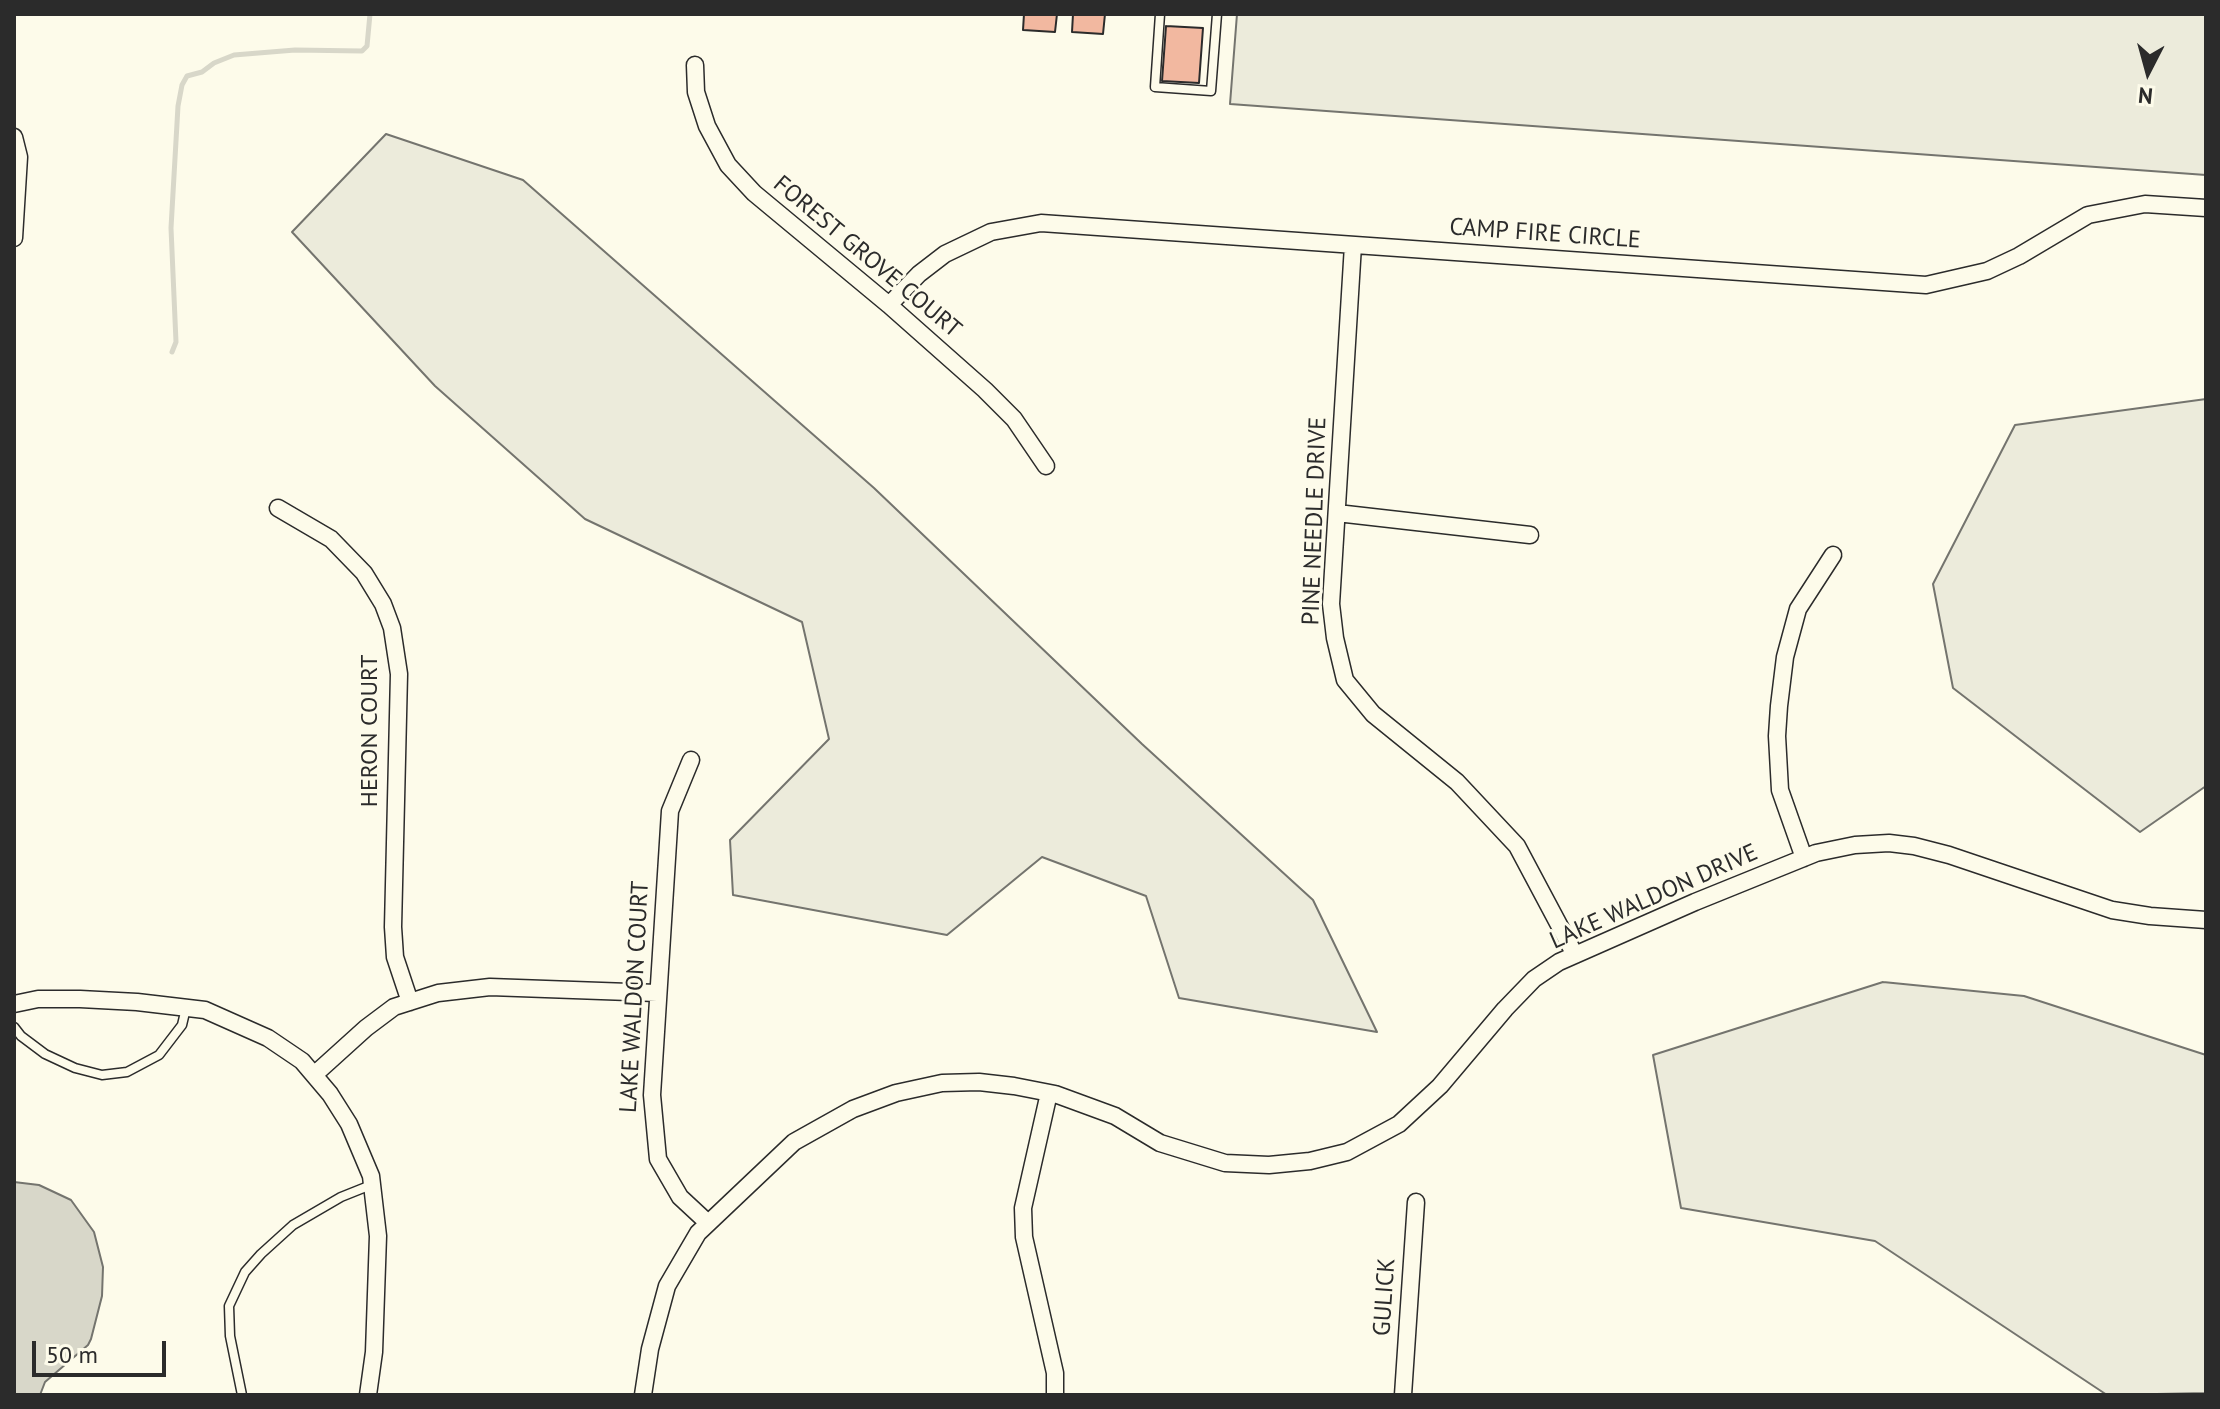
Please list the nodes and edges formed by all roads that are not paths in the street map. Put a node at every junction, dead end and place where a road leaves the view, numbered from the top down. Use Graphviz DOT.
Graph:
graph roads {
  1 [pos="1160,14"];
  2 [pos="1217,14"];
  3 [pos="695,65"];
  4 [pos="14,137"];
  5 [pos="2206,208"];
  6 [pos="14,238"];
  7 [pos="1353,245"];
  8 [pos="889,305"];
  9 [pos="1046,466"];
  10 [pos="278,508"];
  11 [pos="1337,513"];
  12 [pos="1530,535"];
  13 [pos="1833,555"];
  14 [pos="691,760"];
  15 [pos="1804,858"];
  16 [pos="2206,920"];
  17 [pos="1575,955"];
  18 [pos="657,993"];
  19 [pos="410,1002"];
  20 [pos="14,1004"];
  21 [pos="186,1008"];
  22 [pos="14,1027"];
  23 [pos="314,1075"];
  24 [pos="1049,1093"];
  25 [pos="372,1185"];
  26 [pos="1416,1202"];
  27 [pos="708,1223"];
  28 [pos="242,1395"];
  29 [pos="368,1395"];
  30 [pos="643,1395"];
  31 [pos="1055,1395"];
  32 [pos="1403,1395"];
  1 -- 2 [label="lane"];
  3 -- 8 [label="street, FOREST GROVE COURT"];
  4 -- 6 [label="street"];
  5 -- 7 [label="street, CAMP FIRE CIRCLE"];
  7 -- 8 [label="street, CAMP FIRE CIRCLE"];
  7 -- 11 [label="street, PINE NEEDLE DRIVE"];
  8 -- 9 [label="street, FOREST GROVE COURT"];
  10 -- 19 [label="street, HERON COURT"];
  11 -- 12 [label="street"];
  11 -- 17 [label="street, PINE NEEDLE DRIVE"];
  13 -- 15 [label="street"];
  14 -- 18 [label="street, LAKE WALDON COURT"];
  15 -- 16 [label="street, LAKE WALDON DRIVE"];
  15 -- 17 [label="street, LAKE WALDON DRIVE"];
  17 -- 24 [label="street, LAKE WALDON DRIVE"];
  18 -- 19 [label="street"];
  18 -- 27 [label="street, LAKE WALDON COURT"];
  19 -- 23 [label="street"];
  20 -- 21 [label="street"];
  21 -- 22 [label="lane"];
  21 -- 23 [label="street"];
  23 -- 25 [label="street"];
  24 -- 27 [label="street, LAKE WALDON DRIVE"];
  24 -- 31 [label="street"];
  25 -- 28 [label="lane"];
  25 -- 29 [label="street"];
  26 -- 32 [label="street, GULICK"];
  27 -- 30 [label="street, LAKE WALDON DRIVE"];
}
